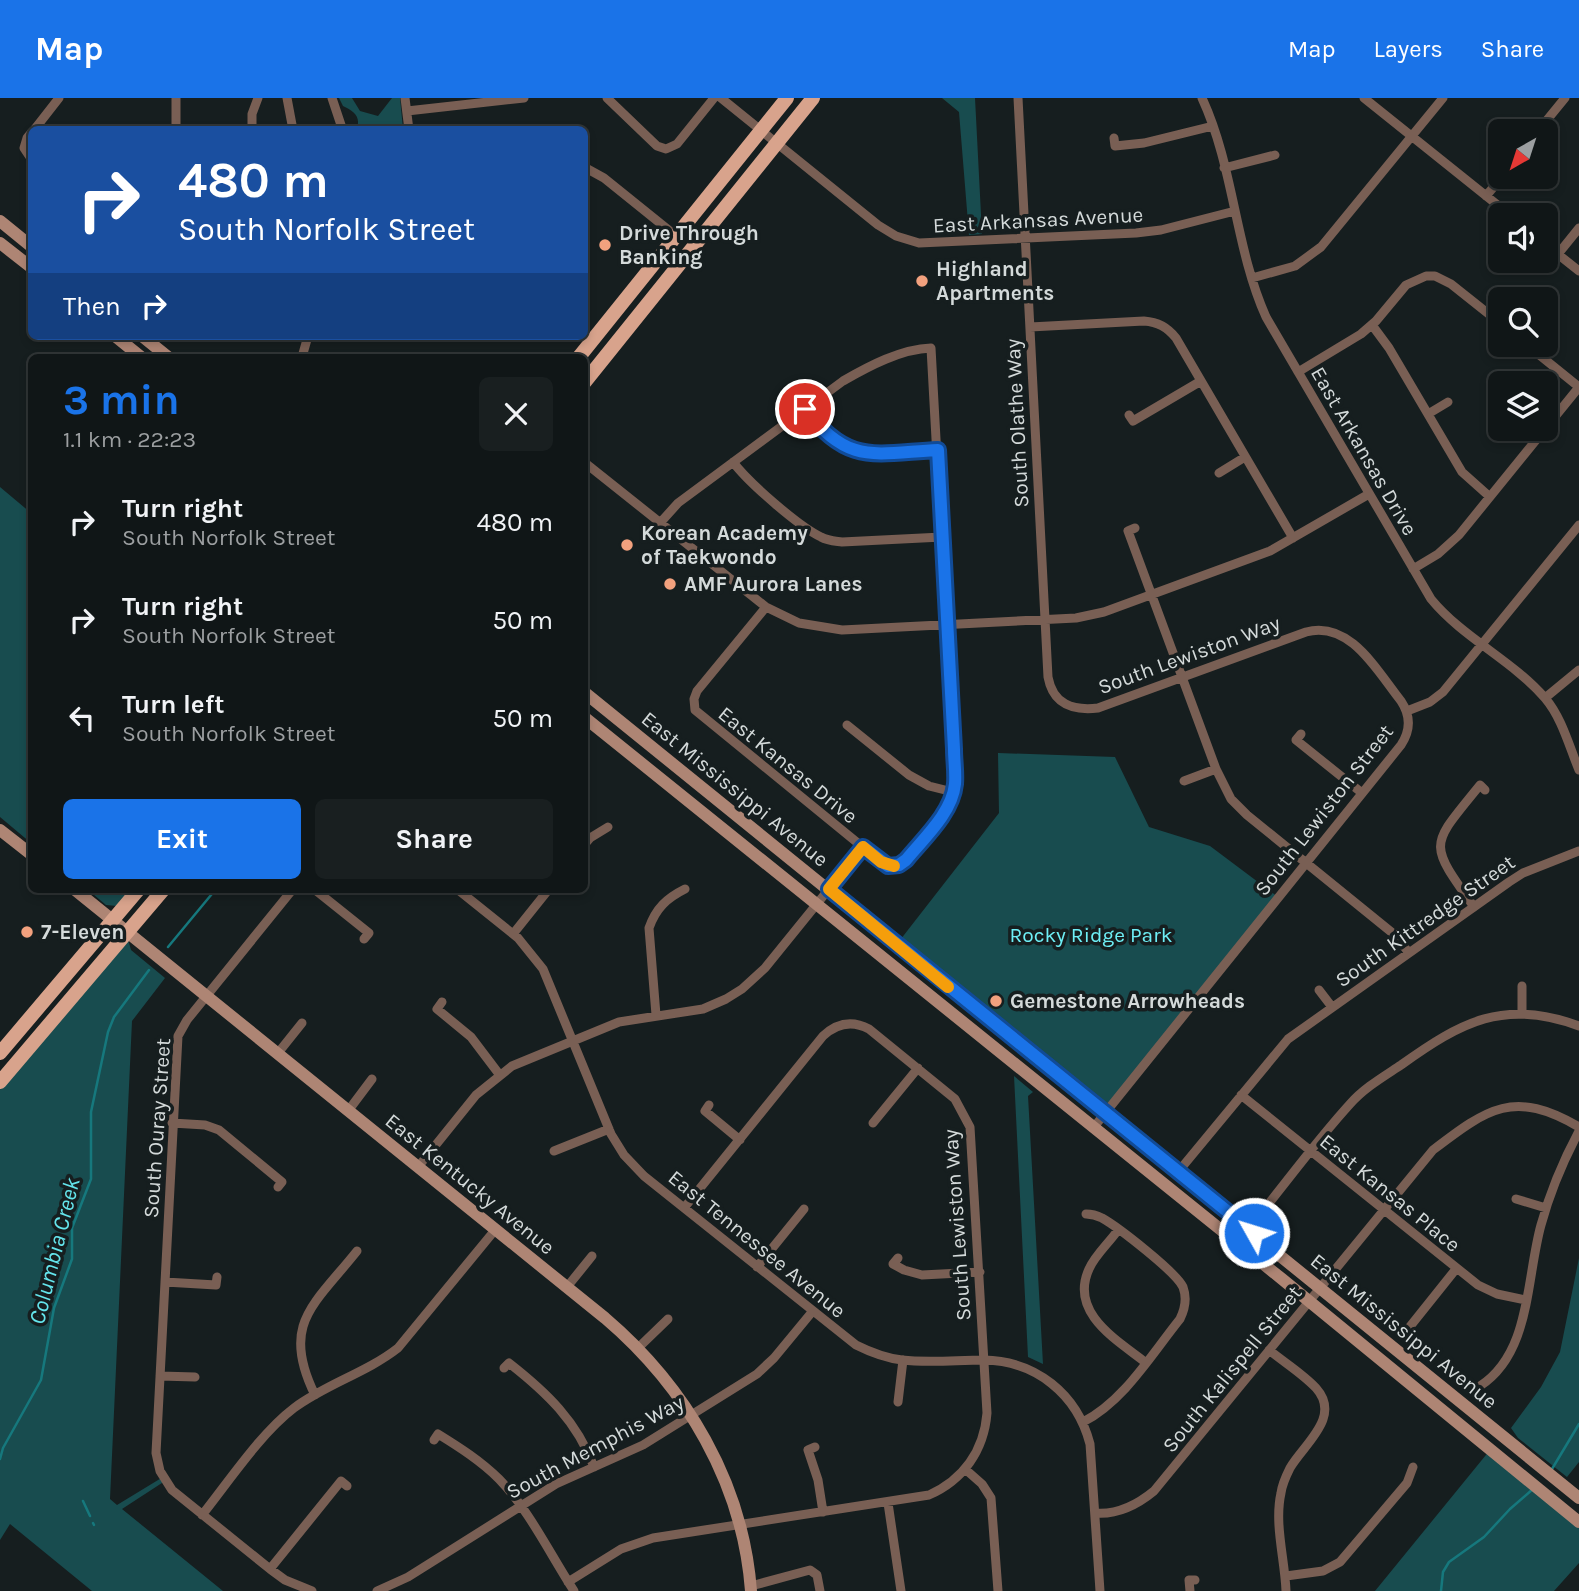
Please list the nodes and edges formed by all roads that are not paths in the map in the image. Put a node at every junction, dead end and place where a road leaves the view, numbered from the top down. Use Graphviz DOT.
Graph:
graph roads {
  1 [pos="59,98"];
  2 [pos="176,98"];
  3 [pos="258,98"];
  4 [pos="287,98"];
  5 [pos="332,98"];
  6 [pos="405,98"];
  7 [pos="524,98"];
  8 [pos="607,98"];
  9 [pos="714,98"];
  10 [pos="721,98"];
  11 [pos="787,98"];
  12 [pos="793,98"];
  13 [pos="813,98"];
  14 [pos="1018,98"];
  15 [pos="1202,98"];
  16 [pos="1364,98"];
  17 [pos="1443,98"];
  18 [pos="1565,98"];
  19 [pos="407,111"];
  20 [pos="1548,119"];
  21 [pos="341,125"];
  22 [pos="37,126"];
  23 [pos="176,126"];
  24 [pos="252,126"];
  25 [pos="292,126"];
  26 [pos="409,126"];
  27 [pos="1213,126"];
  28 [pos="761,130"];
  29 [pos="1411,136"];
  30 [pos="28,137"];
  31 [pos="1114,138"];
  32 [pos="777,144"];
  33 [pos="28,154"];
  34 [pos="1275,155"];
  35 [pos="1224,167"];
  36 [pos="588,169"];
  37 [pos="1492,189"];
  38 [pos="741,190"];
  39 [pos="1486,196"];
  40 [pos="1495,203"];
  41 [pos="1235,211"];
  42 [pos="0,221"];
  43 [pos="1579,228"];
  44 [pos="676,236"];
  45 [pos="1025,239"];
  46 [pos="0,243"];
  47 [pos="28,244"];
  48 [pos="1558,254"];
  49 [pos="28,265"];
  50 [pos="1579,271"];
  51 [pos="1252,278"];
  52 [pos="1488,313"];
  53 [pos="1372,326"];
  54 [pos="1030,327"];
  55 [pos="120,340"];
  56 [pos="147,340"];
  57 [pos="137,354"];
  58 [pos="164,354"];
  59 [pos="581,354"];
  60 [pos="1542,357"];
  61 [pos="1298,372"];
  62 [pos="588,378"];
  63 [pos="1201,381"];
  64 [pos="1579,387"];
  65 [pos="1448,402"];
  66 [pos="805,409"];
  67 [pos="1428,414"];
  68 [pos="1129,415"];
  69 [pos="938,450"];
  70 [pos="1245,457"];
  71 [pos="733,462"];
  72 [pos="588,465"];
  73 [pos="1219,473"];
  74 [pos="1369,494"];
  75 [pos="1490,497"];
  76 [pos="660,523"];
  77 [pos="1579,525"];
  78 [pos="1135,528"];
  79 [pos="942,537"];
  80 [pos="1293,538"];
  81 [pos="1413,569"];
  82 [pos="1152,595"];
  83 [pos="766,607"];
  84 [pos="1045,620"];
  85 [pos="947,625"];
  86 [pos="1482,645"];
  87 [pos="1579,670"];
  88 [pos="1182,677"];
  89 [pos="588,695"];
  90 [pos="1545,698"];
  91 [pos="1407,711"];
  92 [pos="588,720"];
  93 [pos="847,725"];
  94 [pos="1301,734"];
  95 [pos="1216,769"];
  96 [pos="1579,770"];
  97 [pos="1184,781"];
  98 [pos="1485,790"];
  99 [pos="953,792"];
  100 [pos="1362,793"];
  101 [pos="608,827"];
  102 [pos="0,830"];
  103 [pos="588,840"];
  104 [pos="863,847"];
  105 [pos="1579,851"];
  106 [pos="28,852"];
  107 [pos="1306,863"];
  108 [pos="685,889"];
  109 [pos="829,889"];
  110 [pos="79,893"];
  111 [pos="136,893"];
  112 [pos="160,893"];
  113 [pos="290,893"];
  114 [pos="319,893"];
  115 [pos="462,893"];
  116 [pos="546,893"];
  117 [pos="817,904"];
  118 [pos="1474,907"];
  119 [pos="112,920"];
  120 [pos="126,932"];
  121 [pos="513,934"];
  122 [pos="364,939"];
  123 [pos="1409,953"];
  124 [pos="1522,986"];
  125 [pos="1319,990"];
  126 [pos="206,996"];
  127 [pos="442,1002"];
  128 [pos="1332,1007"];
  129 [pos="1522,1014"];
  130 [pos="656,1015"];
  131 [pos="302,1023"];
  132 [pos="1579,1026"];
  133 [pos="573,1040"];
  134 [pos="0,1053"];
  135 [pos="278,1053"];
  136 [pos="918,1068"];
  137 [pos="499,1074"];
  138 [pos="372,1079"];
  139 [pos="0,1082"];
  140 [pos="1241,1095"];
  141 [pos="709,1105"];
  142 [pos="348,1111"];
  143 [pos="1105,1113"];
  144 [pos="172,1123"];
  145 [pos="873,1123"];
  146 [pos="1094,1127"];
  147 [pos="609,1129"];
  148 [pos="1579,1129"];
  149 [pos="740,1140"];
  150 [pos="554,1150"];
  151 [pos="1311,1151"];
  152 [pos="418,1167"];
  153 [pos="1178,1172"];
  154 [pos="278,1187"];
  155 [pos="1516,1199"];
  156 [pos="684,1208"];
  157 [pos="1546,1208"];
  158 [pos="804,1209"];
  159 [pos="1384,1210"];
  160 [pos="1262,1212"];
  161 [pos="1086,1214"];
  162 [pos="495,1230"];
  163 [pos="1118,1230"];
  164 [pos="357,1251"];
  165 [pos="592,1256"];
  166 [pos="898,1258"];
  167 [pos="757,1267"];
  168 [pos="1456,1269"];
  169 [pos="980,1272"];
  170 [pos="217,1277"];
  171 [pos="164,1282"];
  172 [pos="567,1287"];
  173 [pos="1321,1287"];
  174 [pos="1525,1300"];
  175 [pos="1310,1301"];
  176 [pos="812,1312"];
  177 [pos="668,1319"];
  178 [pos="1408,1329"];
  179 [pos="638,1348"];
  180 [pos="1269,1350"];
  181 [pos="903,1360"];
  182 [pos="985,1360"];
  183 [pos="1145,1363"];
  184 [pos="504,1368"];
  185 [pos="160,1376"];
  186 [pos="195,1377"];
  187 [pos="1480,1386"];
  188 [pos="315,1395"];
  189 [pos="898,1402"];
  190 [pos="1336,1407"];
  191 [pos="1325,1408"];
  192 [pos="691,1415"];
  193 [pos="1083,1422"];
  194 [pos="434,1440"];
  195 [pos="815,1447"];
  196 [pos="594,1467"];
  197 [pos="1413,1467"];
  198 [pos="965,1469"];
  199 [pos="347,1486"];
  200 [pos="1579,1498"];
  201 [pos="888,1503"];
  202 [pos="520,1506"];
  203 [pos="823,1512"];
  204 [pos="1096,1513"];
  205 [pos="202,1515"];
  206 [pos="1579,1522"];
  207 [pos="739,1524"];
  208 [pos="270,1569"];
  209 [pos="1286,1576"];
  210 [pos="1195,1580"];
  211 [pos="568,1582"];
  212 [pos="751,1588"];
  213 [pos="312,1591"];
  214 [pos="377,1591"];
  215 [pos="574,1591"];
  216 [pos="820,1591"];
  217 [pos="901,1591"];
  218 [pos="998,1591"];
  219 [pos="1100,1591"];
  220 [pos="1190,1591"];
  221 [pos="1286,1591"];
  1 -- 22 [label="street"];
  2 -- 23 [label="street"];
  3 -- 24 [label="street"];
  4 -- 25 [label="street"];
  5 -- 21 [label="street"];
  6 -- 19 [label="street"];
  7 -- 19 [label="street"];
  8 -- 9 [label="street"];
  10 -- 28 [label="street, East Arkansas Avenue"];
  11 -- 28 [label="main road"];
  12 -- 32 [label="main road"];
  13 -- 32 [label="main road"];
  14 -- 45 [label="street, South Olathe Way"];
  15 -- 27 [label="street, East Arkansas Drive"];
  16 -- 29 [label="street"];
  17 -- 29 [label="street"];
  18 -- 20 [label="street"];
  19 -- 26 [label="street"];
  27 -- 31 [label="street"];
  27 -- 35 [label="street, East Arkansas Drive"];
  28 -- 32 [label="street, East Arkansas Avenue"];
  28 -- 38 [label="main road"];
  28 -- 44 [label="main road"];
  29 -- 39 [label="street"];
  29 -- 51 [label="street"];
  30 -- 33 [label="street"];
  32 -- 38 [label="main road"];
  32 -- 45 [label="street, East Arkansas Avenue"];
  34 -- 35 [label="street"];
  35 -- 41 [label="street, East Arkansas Drive"];
  36 -- 44 [label="street"];
  37 -- 39 [label="street"];
  38 -- 62 [label="main road"];
  39 -- 40 [label="street"];
  41 -- 45 [label="street, East Arkansas Avenue"];
  41 -- 51 [label="street, East Arkansas Drive"];
  42 -- 47 [label="main road"];
  43 -- 48 [label="street"];
  44 -- 59 [label="main road"];
  45 -- 54 [label="street, South Olathe Way"];
  46 -- 49 [label="main road"];
  48 -- 50 [label="street"];
  51 -- 61 [label="street, East Arkansas Drive"];
  52 -- 53 [label="street"];
  53 -- 61 [label="street"];
  53 -- 67 [label="street"];
  54 -- 63 [label="street"];
  54 -- 84 [label="street, South Olathe Way"];
  55 -- 57 [label="main road"];
  56 -- 58 [label="main road"];
  60 -- 64 [label="street"];
  61 -- 74 [label="street, East Arkansas Drive"];
  63 -- 68 [label="street"];
  63 -- 70 [label="street"];
  64 -- 75 [label="street"];
  65 -- 67 [label="street"];
  66 -- 69 [label="street"];
  66 -- 69 [label="street"];
  66 -- 71 [label="street"];
  67 -- 75 [label="street"];
  69 -- 79 [label="street"];
  70 -- 73 [label="street"];
  70 -- 80 [label="street"];
  71 -- 76 [label="street"];
  71 -- 79 [label="street"];
  72 -- 76 [label="street"];
  74 -- 80 [label="street"];
  74 -- 81 [label="street, East Arkansas Drive"];
  75 -- 81 [label="street"];
  76 -- 83 [label="street"];
  77 -- 86 [label="street, South Lewiston Street"];
  78 -- 82 [label="street"];
  79 -- 85 [label="street"];
  80 -- 82 [label="street"];
  81 -- 86 [label="street, East Arkansas Drive"];
  82 -- 84 [label="street"];
  82 -- 88 [label="street"];
  83 -- 85 [label="street"];
  83 -- 104 [label="street, East Kansas Drive"];
  84 -- 85 [label="street"];
  84 -- 88 [label="street, South Lewiston Way"];
  85 -- 99 [label="street"];
  86 -- 90 [label="street, East Arkansas Drive"];
  86 -- 91 [label="street, South Lewiston Street"];
  87 -- 90 [label="street"];
  88 -- 91 [label="street, South Lewiston Way"];
  88 -- 95 [label="street"];
  89 -- 109 [label="main road, East Mississippi Avenue"];
  90 -- 96 [label="street, East Arkansas Drive"];
  91 -- 100 [label="street, South Lewiston Street"];
  92 -- 117 [label="main road, East Mississippi Avenue"];
  93 -- 99 [label="street"];
  94 -- 100 [label="street"];
  95 -- 97 [label="street"];
  95 -- 107 [label="street"];
  98 -- 118 [label="street"];
  99 -- 104 [label="street"];
  100 -- 107 [label="street, South Lewiston Street"];
  101 -- 103 [label="street"];
  102 -- 106 [label="main road"];
  104 -- 109 [label="street"];
  105 -- 118 [label="street, South Kittredge Street"];
  107 -- 123 [label="street"];
  107 -- 143 [label="street, South Lewiston Street"];
  108 -- 130 [label="street"];
  109 -- 117 [label="street"];
  109 -- 143 [label="main road, East Mississippi Avenue"];
  110 -- 119 [label="main road, East Kentucky Avenue"];
  111 -- 119 [label="main road"];
  112 -- 120 [label="main road"];
  113 -- 126 [label="street, South Ouray Street"];
  114 -- 122 [label="street"];
  115 -- 121 [label="street, East Tennessee Avenue"];
  116 -- 121 [label="street"];
  117 -- 130 [label="street"];
  117 -- 146 [label="main road, East Mississippi Avenue"];
  118 -- 123 [label="street, South Kittredge Street"];
  119 -- 120 [label="main road, East Kentucky Avenue"];
  119 -- 134 [label="main road"];
  120 -- 126 [label="main road, East Kentucky Avenue"];
  120 -- 139 [label="main road"];
  121 -- 133 [label="street, East Tennessee Avenue"];
  123 -- 128 [label="street, South Kittredge Street"];
  124 -- 129 [label="street"];
  125 -- 128 [label="street, South Kittredge Street"];
  126 -- 135 [label="main road, East Kentucky Avenue"];
  126 -- 144 [label="street, South Ouray Street"];
  127 -- 137 [label="street"];
  128 -- 140 [label="street, South Kittredge Street"];
  129 -- 132 [label="street"];
  129 -- 151 [label="street"];
  130 -- 133 [label="street"];
  131 -- 135 [label="street"];
  133 -- 137 [label="street"];
  133 -- 147 [label="street, East Tennessee Avenue"];
  135 -- 142 [label="main road, East Kentucky Avenue"];
  136 -- 145 [label="street"];
  136 -- 149 [label="street, South Lewiston Way"];
  136 -- 169 [label="street, South Lewiston Way"];
  137 -- 152 [label="street"];
  138 -- 142 [label="street"];
  140 -- 151 [label="street, East Kansas Place"];
  140 -- 153 [label="street, South Kittredge Street"];
  141 -- 149 [label="street"];
  142 -- 152 [label="main road, East Kentucky Avenue"];
  143 -- 146 [label="street, South Lewiston Street"];
  143 -- 153 [label="main road, East Mississippi Avenue"];
  144 -- 154 [label="street"];
  144 -- 171 [label="street, South Ouray Street"];
  146 -- 175 [label="main road, East Mississippi Avenue"];
  147 -- 150 [label="street"];
  147 -- 156 [label="street, East Tennessee Avenue"];
  148 -- 157 [label="street"];
  148 -- 159 [label="street, South Kalispell Street"];
  149 -- 156 [label="street"];
  151 -- 159 [label="street, East Kansas Place"];
  151 -- 160 [label="street"];
  152 -- 162 [label="main road, East Kentucky Avenue"];
  153 -- 173 [label="main road, East Mississippi Avenue"];
  155 -- 157 [label="street"];
  156 -- 167 [label="street, East Tennessee Avenue"];
  157 -- 174 [label="street"];
  158 -- 167 [label="street"];
  159 -- 168 [label="street, East Kansas Place"];
  159 -- 173 [label="street, South Kalispell Street"];
  161 -- 163 [label="street"];
  162 -- 172 [label="main road, East Kentucky Avenue"];
  162 -- 188 [label="street"];
  163 -- 183 [label="street"];
  163 -- 183 [label="street"];
  164 -- 188 [label="street"];
  165 -- 172 [label="street"];
  166 -- 169 [label="street"];
  167 -- 176 [label="street, East Tennessee Avenue"];
  168 -- 174 [label="street, East Kansas Place"];
  168 -- 178 [label="street"];
  169 -- 182 [label="street, South Lewiston Way"];
  170 -- 171 [label="street"];
  171 -- 185 [label="street, South Ouray Street"];
  172 -- 179 [label="main road, East Kentucky Avenue"];
  173 -- 175 [label="street, South Kalispell Street"];
  173 -- 200 [label="main road, East Mississippi Avenue"];
  174 -- 187 [label="street"];
  175 -- 180 [label="street, South Kalispell Street"];
  175 -- 206 [label="main road, East Mississippi Avenue"];
  176 -- 181 [label="street, East Tennessee Avenue"];
  176 -- 192 [label="street, South Memphis Way"];
  177 -- 179 [label="street"];
  179 -- 192 [label="main road, East Kentucky Avenue"];
  180 -- 191 [label="street"];
  180 -- 204 [label="street, South Kalispell Street"];
  181 -- 182 [label="street, East Tennessee Avenue"];
  181 -- 189 [label="street"];
  182 -- 193 [label="street, East Tennessee Avenue"];
  182 -- 198 [label="street, South Lewiston Way"];
  183 -- 193 [label="street"];
  184 -- 196 [label="street"];
  185 -- 186 [label="street"];
  185 -- 205 [label="street, South Ouray Street"];
  188 -- 205 [label="street"];
  190 -- 191 [label="street"];
  191 -- 209 [label="street"];
  192 -- 196 [label="street, South Memphis Way"];
  192 -- 207 [label="main road, East Kentucky Avenue"];
  193 -- 204 [label="street, East Tennessee Avenue"];
  194 -- 202 [label="street"];
  195 -- 203 [label="street"];
  196 -- 202 [label="street, South Memphis Way"];
  197 -- 209 [label="street"];
  198 -- 201 [label="street"];
  198 -- 218 [label="street"];
  199 -- 208 [label="street"];
  201 -- 203 [label="street"];
  201 -- 217 [label="street"];
  202 -- 211 [label="street"];
  202 -- 214 [label="street, South Memphis Way"];
  203 -- 207 [label="street"];
  204 -- 219 [label="street, East Tennessee Avenue"];
  205 -- 208 [label="street"];
  207 -- 211 [label="street"];
  207 -- 212 [label="main road, East Kentucky Avenue"];
  208 -- 213 [label="street"];
  209 -- 221 [label="street"];
  210 -- 220 [label="street"];
  211 -- 215 [label="street"];
  212 -- 216 [label="street"];
}
